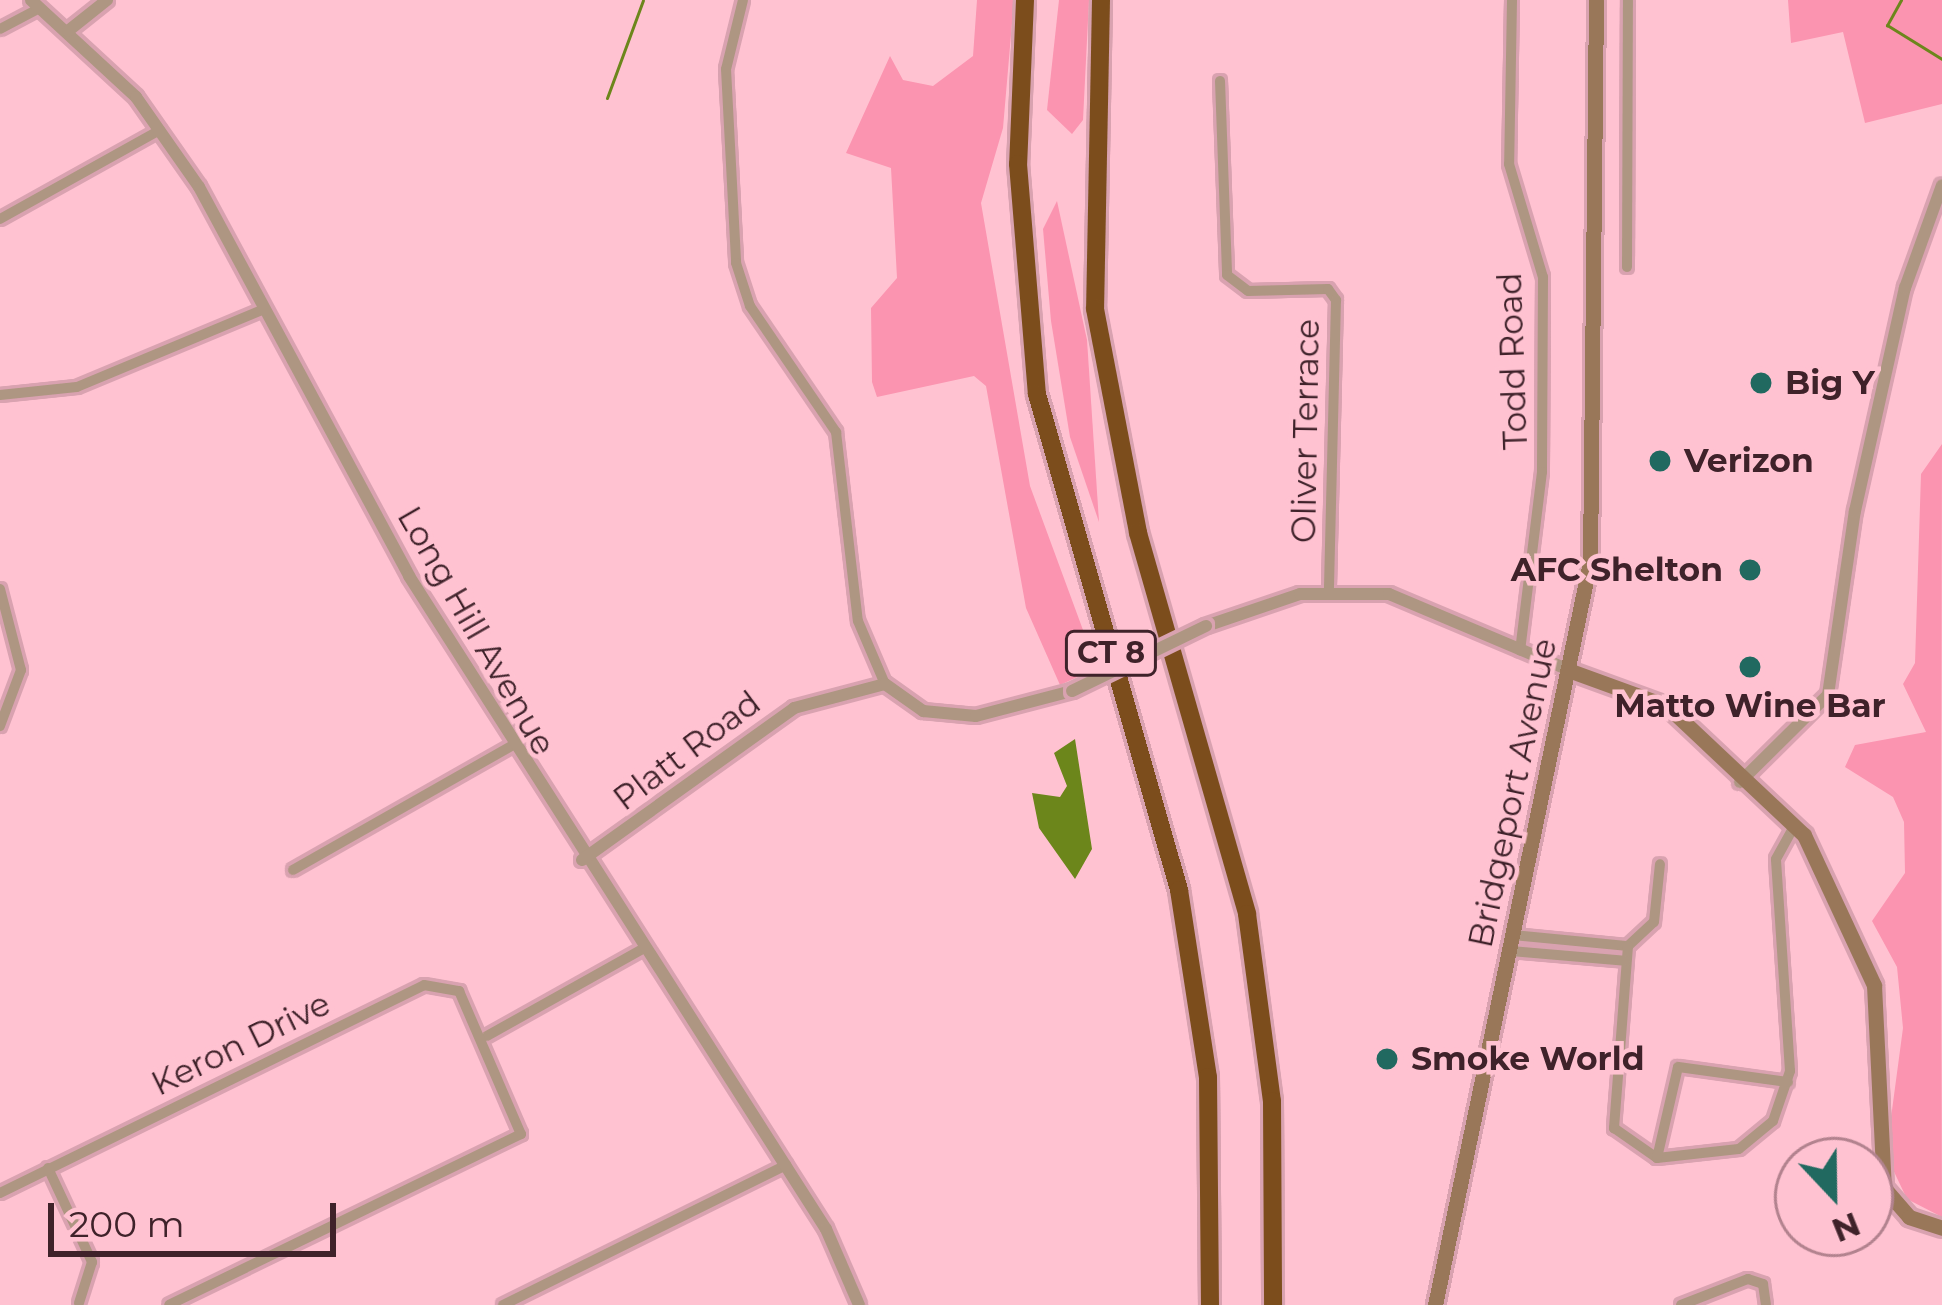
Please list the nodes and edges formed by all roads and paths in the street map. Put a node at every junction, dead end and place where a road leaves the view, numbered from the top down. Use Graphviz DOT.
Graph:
graph roads {
  1 [pos="107,0"];
  2 [pos="743,0"];
  3 [pos="1025,0"];
  4 [pos="1101,0"];
  5 [pos="1511,0"];
  6 [pos="1596,0"];
  7 [pos="1628,0"];
  8 [pos="34,4"];
  9 [pos="0,29"];
  10 [pos="68,31"];
  11 [pos="1220,81"];
  12 [pos="160,130"];
  13 [pos="1942,185"];
  14 [pos="0,219"];
  15 [pos="1627,267"];
  16 [pos="262,310"];
  17 [pos="0,395"];
  18 [pos="0,589"];
  19 [pos="1329,591"];
  20 [pos="1520,651"];
  21 [pos="1571,671"];
  22 [pos="885,684"];
  23 [pos="0,726"];
  24 [pos="511,746"];
  25 [pos="1739,783"];
  26 [pos="1800,830"];
  27 [pos="581,860"];
  28 [pos="1660,864"];
  29 [pos="293,870"];
  30 [pos="1511,943"];
  31 [pos="1628,946"];
  32 [pos="641,950"];
  33 [pos="1626,961"];
  34 [pos="487,1036"];
  35 [pos="1788,1082"];
  36 [pos="1657,1158"];
  37 [pos="786,1165"];
  38 [pos="49,1168"];
  39 [pos="0,1193"];
  40 [pos="1942,1228"];
  41 [pos="79,1303"];
  42 [pos="169,1305"];
  43 [pos="503,1305"];
  44 [pos="859,1305"];
  45 [pos="1210,1305"];
  46 [pos="1273,1305"];
  47 [pos="1436,1305"];
  48 [pos="1681,1305"];
  49 [pos="1766,1305"];
  1 -- 10 [label="street"];
  2 -- 22 [label="street"];
  3 -- 45 [label="highway, CT 8"];
  4 -- 46 [label="highway, CT 8"];
  5 -- 20 [label="street, Todd Road"];
  6 -- 21 [label="main road, Bridgeport Avenue"];
  7 -- 15 [label="street"];
  8 -- 9 [label="street"];
  8 -- 10 [label="street, Long Hill Avenue"];
  10 -- 12 [label="street, Long Hill Avenue"];
  11 -- 19 [label="street, Oliver Terrace"];
  12 -- 14 [label="street"];
  12 -- 16 [label="street, Long Hill Avenue"];
  13 -- 25 [label="street"];
  16 -- 17 [label="street"];
  16 -- 24 [label="street, Long Hill Avenue"];
  18 -- 23 [label="street"];
  19 -- 20 [label="street"];
  19 -- 22 [label="street, bridge"];
  20 -- 21 [label="street"];
  21 -- 25 [label="main road"];
  21 -- 30 [label="main road, Bridgeport Avenue"];
  22 -- 27 [label="street, Platt Road"];
  24 -- 27 [label="street, Long Hill Avenue"];
  24 -- 29 [label="street"];
  25 -- 26 [label="main road"];
  26 -- 35 [label="street"];
  26 -- 40 [label="main road"];
  27 -- 32 [label="street, Long Hill Avenue"];
  28 -- 31 [label="street"];
  30 -- 31 [label="street"];
  30 -- 33 [label="street"];
  30 -- 47 [label="main road, Bridgeport Avenue"];
  31 -- 33 [label="street"];
  32 -- 34 [label="street"];
  32 -- 37 [label="street, Long Hill Avenue"];
  33 -- 36 [label="street"];
  34 -- 38 [label="street, Keron Drive"];
  34 -- 42 [label="street"];
  35 -- 36 [label="street"];
  35 -- 36 [label="street"];
  37 -- 43 [label="street"];
  37 -- 44 [label="street, Long Hill Avenue"];
  38 -- 39 [label="street, Keron Drive"];
  38 -- 41 [label="street"];
  48 -- 49 [label="street"];
}
